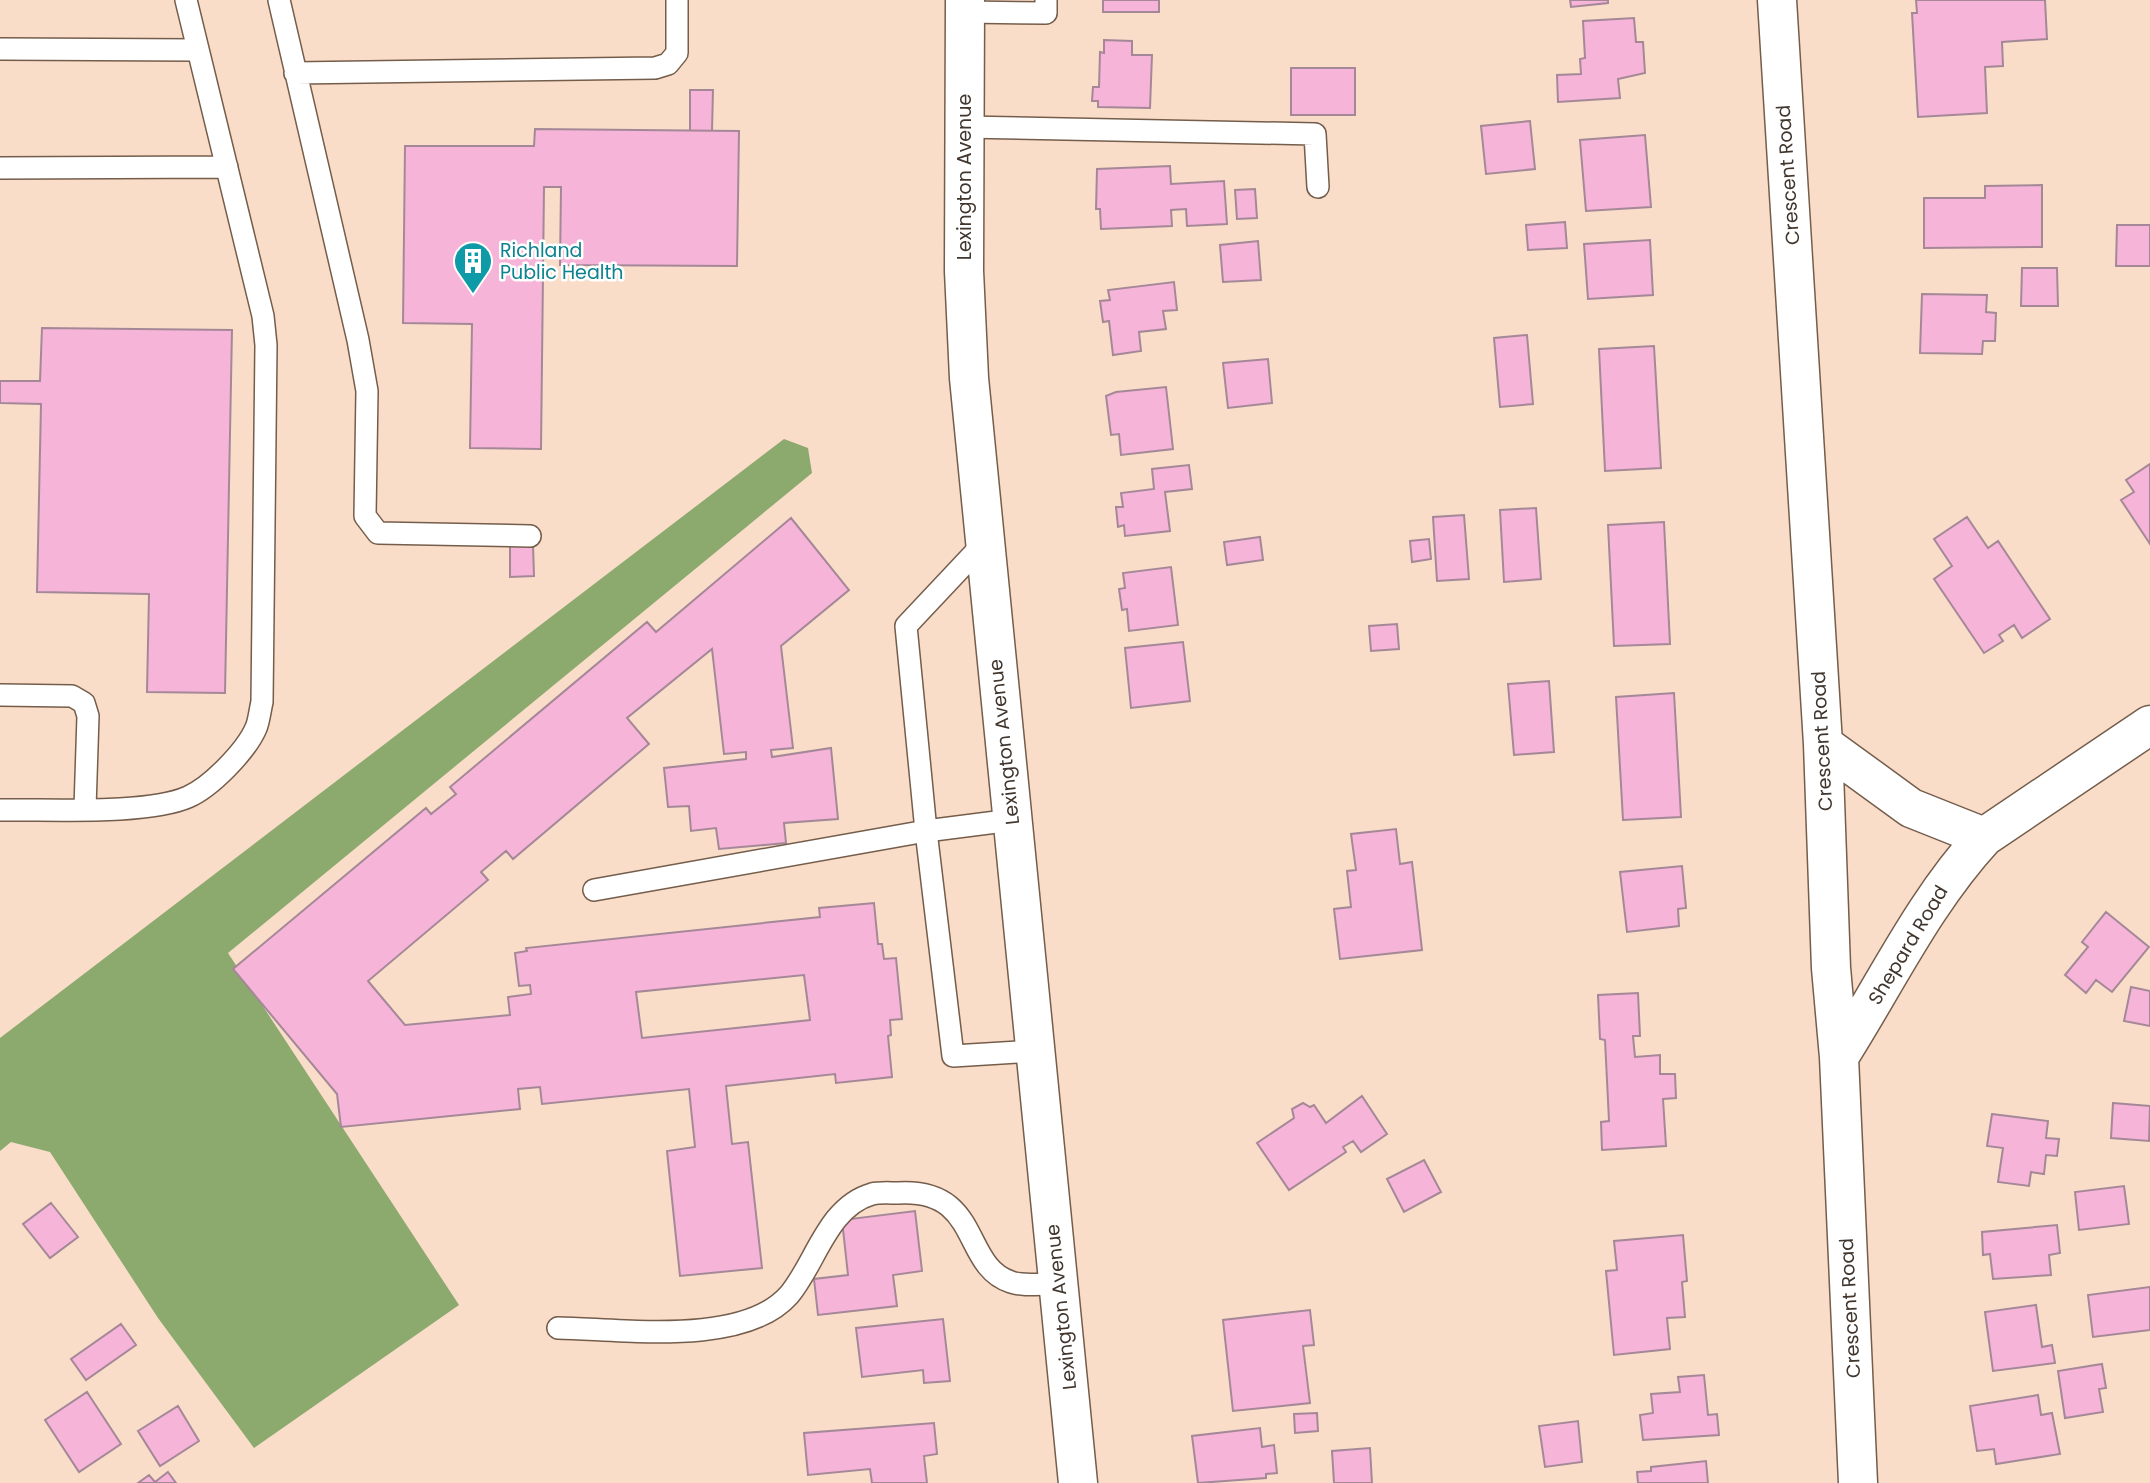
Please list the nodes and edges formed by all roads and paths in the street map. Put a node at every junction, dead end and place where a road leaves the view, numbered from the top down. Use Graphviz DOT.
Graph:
graph roads {
  1 [pos="186,0"];
  2 [pos="279,0"];
  3 [pos="677,0"];
  4 [pos="1046,0"];
  5 [pos="1777,0"];
  6 [pos="965,6"];
  7 [pos="0,49"];
  8 [pos="196,50"];
  9 [pos="295,73"];
  10 [pos="964,127"];
  11 [pos="227,167"];
  12 [pos="0,168"];
  13 [pos="1318,187"];
  14 [pos="530,536"];
  15 [pos="985,542"];
  16 [pos="0,695"];
  17 [pos="2150,725"];
  18 [pos="1823,744"];
  19 [pos="85,808"];
  20 [pos="0,810"];
  21 [pos="1012,820"];
  22 [pos="926,831"];
  23 [pos="1984,837"];
  24 [pos="594,890"];
  25 [pos="1035,1051"];
  26 [pos="1839,1057"];
  27 [pos="1059,1284"];
  28 [pos="558,1328"];
  29 [pos="1078,1483"];
  30 [pos="1858,1483"];
  1 -- 8 [label="lane"];
  2 -- 9 [label="lane"];
  3 -- 9 [label="lane"];
  4 -- 6 [label="lane"];
  5 -- 18 [label="street, Crescent Road"];
  6 -- 10 [label="street, Lexington Avenue"];
  7 -- 8 [label="lane"];
  8 -- 11 [label="lane"];
  9 -- 14 [label="lane"];
  10 -- 13 [label="lane"];
  10 -- 15 [label="street, Lexington Avenue"];
  11 -- 12 [label="lane"];
  11 -- 19 [label="lane"];
  15 -- 21 [label="street, Lexington Avenue"];
  15 -- 22 [label="lane"];
  16 -- 19 [label="lane"];
  17 -- 23 [label="street, Shepard Road"];
  18 -- 23 [label="street"];
  18 -- 26 [label="street, Crescent Road"];
  19 -- 20 [label="lane"];
  21 -- 22 [label="lane"];
  21 -- 25 [label="street, Lexington Avenue"];
  22 -- 24 [label="lane"];
  22 -- 25 [label="lane"];
  23 -- 26 [label="street, Shepard Road"];
  25 -- 27 [label="street, Lexington Avenue"];
  26 -- 30 [label="street, Crescent Road"];
  27 -- 28 [label="lane"];
  27 -- 29 [label="street, Lexington Avenue"];
}
